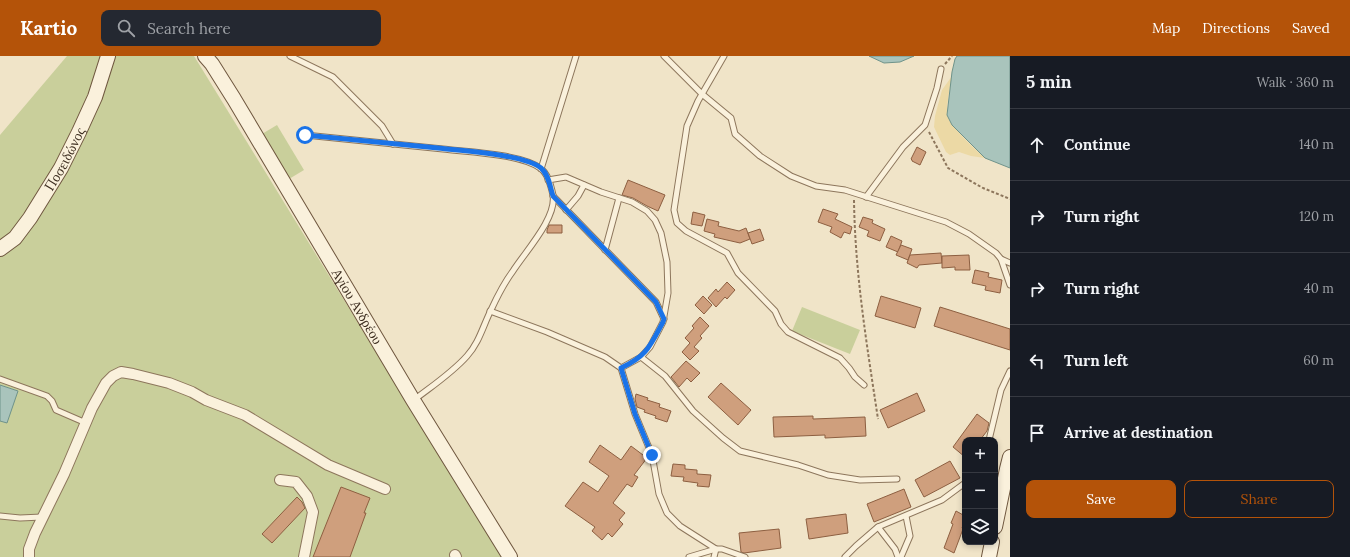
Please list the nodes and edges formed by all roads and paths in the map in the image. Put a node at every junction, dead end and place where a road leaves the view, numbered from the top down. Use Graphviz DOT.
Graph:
graph roads {
  1 [pos="108,56"];
  2 [pos="205,56"];
  3 [pos="290,56"];
  4 [pos="576,56"];
  5 [pos="664,56"];
  6 [pos="724,56"];
  7 [pos="941,69"];
  8 [pos="702,94"];
  9 [pos="925,125"];
  10 [pos="305,135"];
  11 [pos="393,144"];
  12 [pos="541,169"];
  13 [pos="548,180"];
  14 [pos="584,185"];
  15 [pos="854,193"];
  16 [pos="553,196"];
  17 [pos="866,197"];
  18 [pos="619,198"];
  19 [pos="1010,199"];
  20 [pos="566,210"];
  21 [pos="0,249"];
  22 [pos="605,250"];
  23 [pos="1001,259"];
  24 [pos="1010,263"];
  25 [pos="1010,285"];
  26 [pos="490,311"];
  27 [pos="664,319"];
  28 [pos="641,357"];
  29 [pos="621,368"];
  30 [pos="1010,370"];
  31 [pos="0,379"];
  32 [pos="864,385"];
  33 [pos="413,400"];
  34 [pos="878,419"];
  35 [pos="86,423"];
  36 [pos="990,437"];
  37 [pos="1010,457"];
  38 [pos="897,479"];
  39 [pos="280,480"];
  40 [pos="962,485"];
  41 [pos="385,489"];
  42 [pos="998,511"];
  43 [pos="0,516"];
  44 [pos="906,516"];
  45 [pos="43,517"];
  46 [pos="878,527"];
  47 [pos="991,545"];
  48 [pos="716,549"];
  49 [pos="29,557"];
  50 [pos="304,557"];
  51 [pos="510,557"];
  52 [pos="689,557"];
  53 [pos="714,557"];
  54 [pos="745,557"];
  55 [pos="845,557"];
  56 [pos="900,557"];
  57 [pos="989,557"];
  1 -- 21 [label="main road, Ποσειδώνος"];
  2 -- 33 [label="main road, Αγίου Ανδρέου"];
  3 -- 11 [label="lane"];
  4 -- 12 [label="lane"];
  5 -- 8 [label="lane"];
  6 -- 8 [label="lane"];
  7 -- 9 [label="lane"];
  8 -- 15 [label="lane"];
  8 -- 32 [label="lane"];
  9 -- 17 [label="lane"];
  9 -- 19 [label="path"];
  10 -- 11 [label="lane"];
  11 -- 12 [label="lane"];
  12 -- 13 [label="lane"];
  13 -- 14 [label="lane"];
  13 -- 16 [label="lane"];
  14 -- 18 [label="lane"];
  14 -- 20 [label="lane"];
  15 -- 17 [label="lane"];
  15 -- 34 [label="path"];
  16 -- 20 [label="lane"];
  16 -- 26 [label="lane"];
  17 -- 23 [label="lane"];
  18 -- 22 [label="lane"];
  18 -- 27 [label="lane"];
  20 -- 22 [label="lane"];
  22 -- 27 [label="lane"];
  23 -- 24 [label="lane"];
  23 -- 25 [label="lane"];
  26 -- 29 [label="lane"];
  26 -- 33 [label="lane"];
  27 -- 28 [label="lane"];
  28 -- 29 [label="lane"];
  28 -- 38 [label="lane"];
  29 -- 48 [label="lane"];
  30 -- 36 [label="lane"];
  31 -- 35 [label="lane"];
  33 -- 51 [label="main road, Αγίου Ανδρέου"];
  35 -- 41 [label="street"];
  35 -- 45 [label="street"];
  37 -- 42 [label="main road"];
  39 -- 50 [label="street"];
  40 -- 44 [label="lane"];
  43 -- 45 [label="lane"];
  44 -- 46 [label="lane"];
  44 -- 56 [label="lane"];
  45 -- 49 [label="street"];
  46 -- 55 [label="lane"];
  46 -- 56 [label="lane"];
  47 -- 57 [label="main road"];
  48 -- 52 [label="lane"];
  48 -- 53 [label="lane"];
  48 -- 54 [label="lane"];
}
